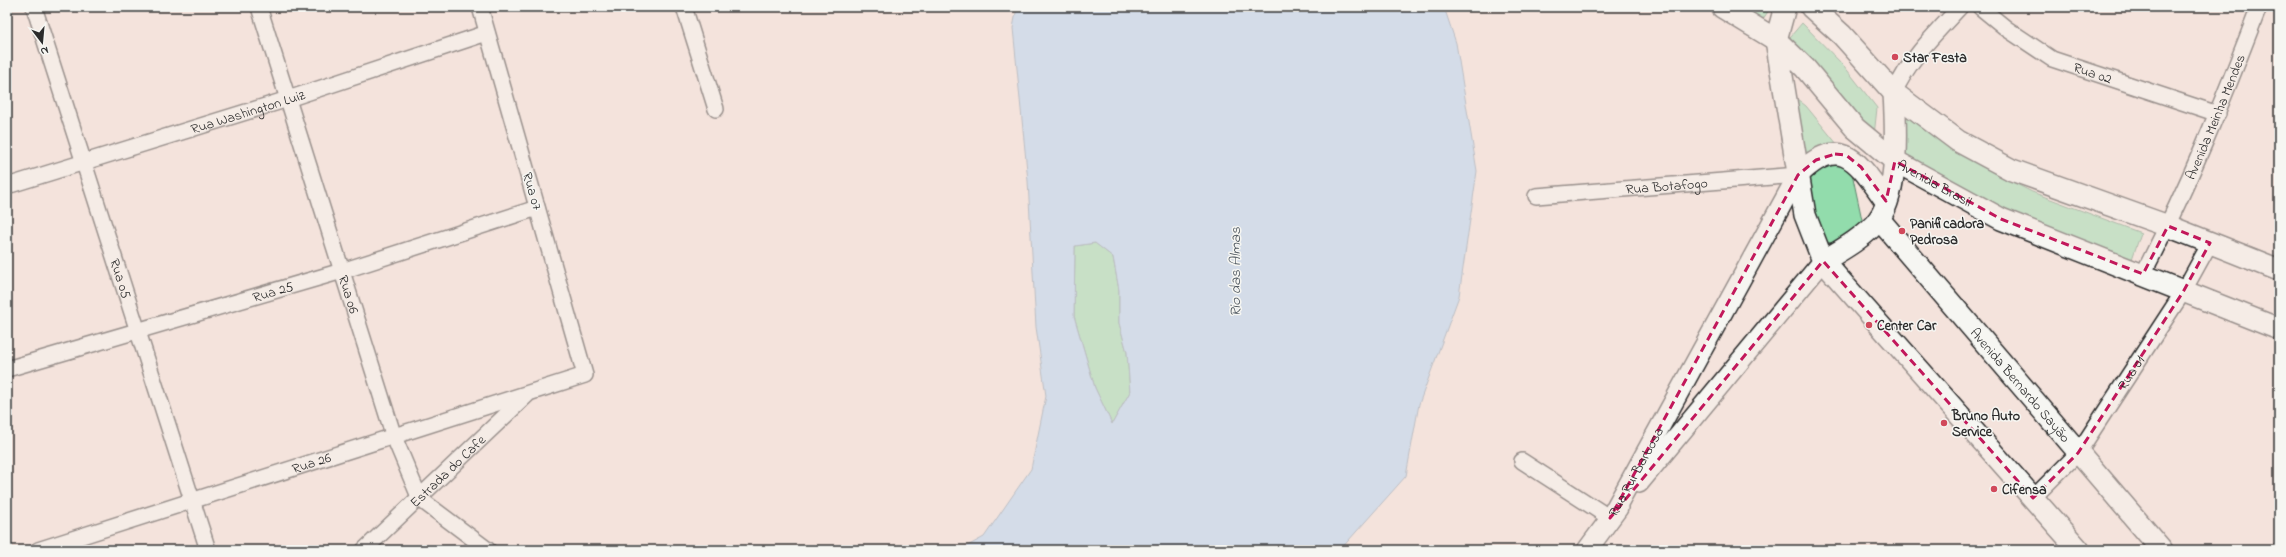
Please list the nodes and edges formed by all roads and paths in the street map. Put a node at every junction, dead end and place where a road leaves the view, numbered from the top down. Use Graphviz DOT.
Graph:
graph roads {
  1 [pos="34,7"];
  2 [pos="259,7"];
  3 [pos="480,7"];
  4 [pos="684,7"];
  5 [pos="1722,7"];
  6 [pos="1785,7"];
  7 [pos="1811,7"];
  8 [pos="1960,7"];
  9 [pos="1980,7"];
  10 [pos="2259,7"];
  11 [pos="487,33"];
  12 [pos="1776,40"];
  13 [pos="1894,93"];
  14 [pos="288,99"];
  15 [pos="716,109"];
  16 [pos="2218,114"];
  17 [pos="84,162"];
  18 [pos="1895,162"];
  19 [pos="1798,175"];
  20 [pos="7,186"];
  21 [pos="1536,196"];
  22 [pos="537,208"];
  23 [pos="1883,210"];
  24 [pos="2168,226"];
  25 [pos="2210,243"];
  26 [pos="1823,261"];
  27 [pos="2279,270"];
  28 [pos="342,271"];
  29 [pos="2143,274"];
  30 [pos="2183,292"];
  31 [pos="2279,329"];
  32 [pos="137,330"];
  33 [pos="7,369"];
  34 [pos="585,375"];
  35 [pos="530,392"];
  36 [pos="394,437"];
  37 [pos="2078,453"];
  38 [pos="1522,461"];
  39 [pos="2033,498"];
  40 [pos="420,499"];
  41 [pos="192,502"];
  42 [pos="1610,518"];
  43 [pos="38,550"];
  44 [pos="208,550"];
  45 [pos="364,550"];
  46 [pos="488,550"];
  47 [pos="1587,550"];
  48 [pos="2079,550"];
  49 [pos="2162,550"];
  1 -- 17 [label="street, Rua 05"];
  2 -- 14 [label="street, Rua 06"];
  3 -- 11 [label="street, Rua 07"];
  4 -- 15 [label="street"];
  5 -- 12 [label="main road, Avenida Brasil"];
  6 -- 12 [label="main road"];
  7 -- 13 [label="main road"];
  8 -- 13 [label="street"];
  9 -- 16 [label="street, Rua 02"];
  10 -- 16 [label="street, Avenida Meinha Mendes"];
  11 -- 14 [label="street, Rua Washington Luiz"];
  11 -- 22 [label="street, Rua 07"];
  12 -- 18 [label="main road, Avenida Brasil"];
  12 -- 19 [label="main road"];
  13 -- 18 [label="main road"];
  13 -- 24 [label="main road"];
  14 -- 17 [label="street, Rua Washington Luiz"];
  14 -- 28 [label="street, Rua 06"];
  16 -- 24 [label="street, Avenida Meinha Mendes"];
  17 -- 20 [label="street, Rua Washington Luiz"];
  17 -- 32 [label="street, Rua 05"];
  18 -- 23 [label="main road"];
  18 -- 29 [label="main road, Avenida Brasil"];
  19 -- 21 [label="street, Rua Botafogo"];
  19 -- 23 [label="main road, Avenida Bernardo Sayão"];
  19 -- 26 [label="main road"];
  19 -- 42 [label="street, Rua Rui Barbosa"];
  22 -- 28 [label="street, Rua 25"];
  22 -- 34 [label="street, Rua 07"];
  23 -- 26 [label="main road"];
  23 -- 37 [label="main road, Avenida Bernardo Sayão"];
  24 -- 25 [label="main road"];
  24 -- 29 [label="street, Avenida Meinha Mendes"];
  25 -- 27 [label="main road"];
  25 -- 30 [label="street, Rua 01"];
  26 -- 39 [label="main road"];
  26 -- 42 [label="street, Rua Rui Barbosa"];
  28 -- 32 [label="street, Rua 25"];
  28 -- 36 [label="street, Rua 06"];
  29 -- 30 [label="main road, Avenida Brasil"];
  30 -- 31 [label="main road, Avenida Brasil"];
  30 -- 37 [label="street, Rua 01"];
  32 -- 33 [label="street, Rua 25"];
  32 -- 41 [label="street, Rua 05"];
  34 -- 35 [label="street, Rua 26"];
  35 -- 36 [label="street, Rua 26"];
  35 -- 40 [label="street, Estrada do Cafe"];
  36 -- 40 [label="street, Rua 06"];
  36 -- 41 [label="street, Rua 26"];
  37 -- 39 [label="street, Rua 01"];
  37 -- 49 [label="main road, Avenida Bernardo Sayão"];
  38 -- 42 [label="street"];
  39 -- 48 [label="main road"];
  40 -- 45 [label="street, Estrada do Cafe"];
  40 -- 46 [label="street"];
  41 -- 43 [label="street, Rua 26"];
  41 -- 44 [label="street, Rua 05"];
  42 -- 47 [label="street"];
}
